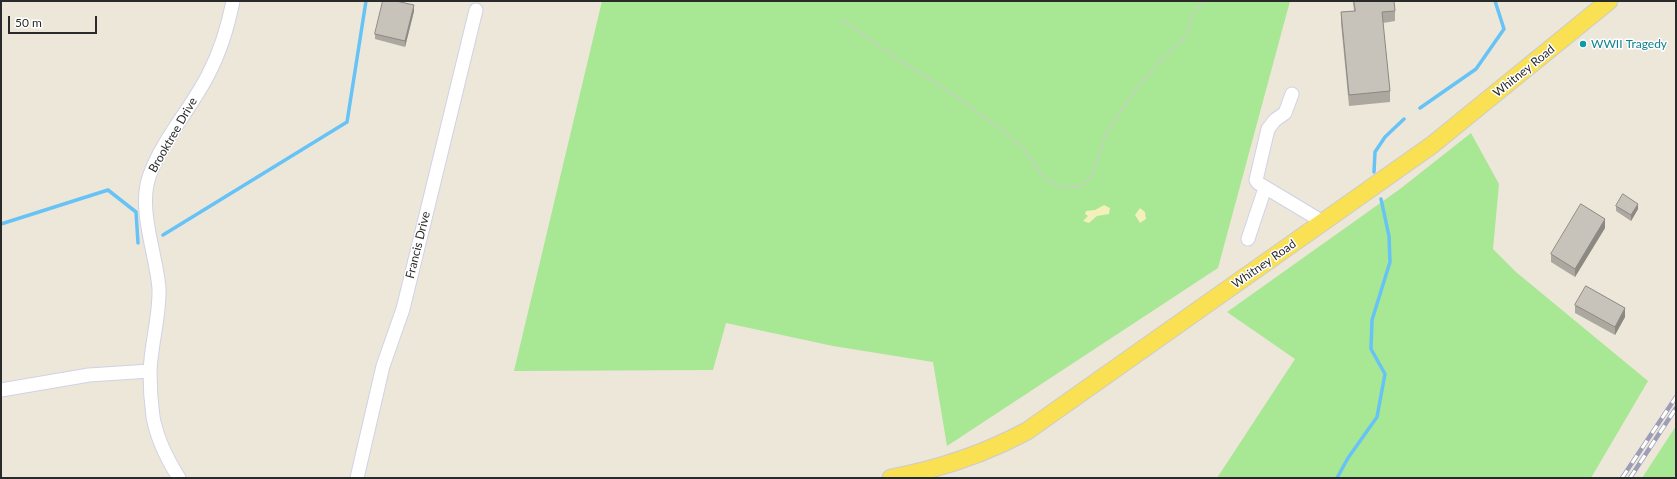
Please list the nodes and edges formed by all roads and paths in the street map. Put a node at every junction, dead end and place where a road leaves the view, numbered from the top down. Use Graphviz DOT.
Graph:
graph roads {
  1 [pos="233,1"];
  2 [pos="1206,1"];
  3 [pos="1609,1"];
  4 [pos="476,10"];
  5 [pos="841,19"];
  6 [pos="1292,94"];
  7 [pos="1265,188"];
  8 [pos="1323,222"];
  9 [pos="1248,239"];
  10 [pos="150,371"];
  11 [pos="1,390"];
  12 [pos="179,478"];
  13 [pos="357,478"];
  14 [pos="892,478"];
  1 -- 10 [label="street, Brooktree Drive"];
  2 -- 5 [label="path"];
  3 -- 8 [label="main road, Whitney Road"];
  4 -- 13 [label="street, Francis Drive"];
  6 -- 7 [label="street"];
  7 -- 8 [label="street"];
  7 -- 9 [label="street"];
  8 -- 14 [label="main road, Whitney Road"];
  10 -- 11 [label="street"];
  10 -- 12 [label="street, Brooktree Drive"];
}
